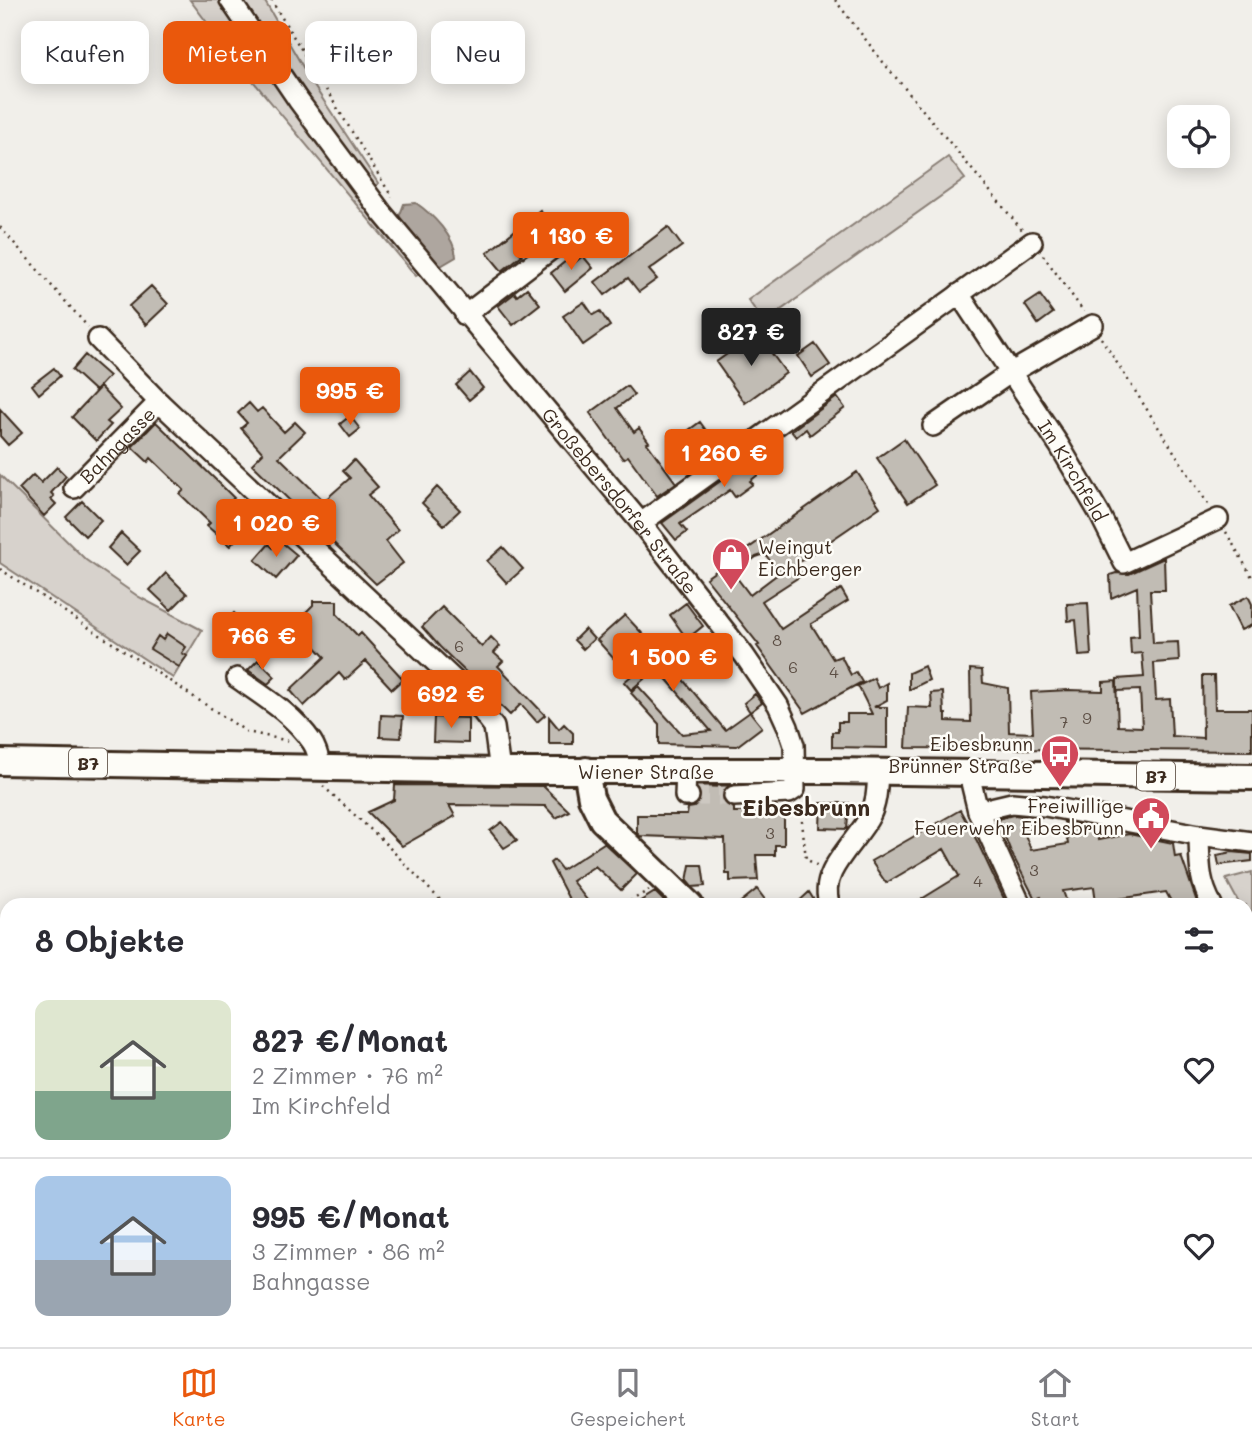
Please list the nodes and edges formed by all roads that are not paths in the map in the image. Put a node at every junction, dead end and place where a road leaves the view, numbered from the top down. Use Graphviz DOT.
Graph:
graph roads {
  1 [pos="230,0"];
  2 [pos="566,238"];
  3 [pos="1032,242"];
  4 [pos="959,294"];
  5 [pos="466,315"];
  6 [pos="1093,325"];
  7 [pos="98,339"];
  8 [pos="1010,373"];
  9 [pos="159,402"];
  10 [pos="933,426"];
  11 [pos="74,488"];
  12 [pos="1218,519"];
  13 [pos="641,523"];
  14 [pos="237,678"];
  15 [pos="0,762"];
  16 [pos="586,770"];
  17 [pos="500,771"];
  18 [pos="686,771"];
  19 [pos="878,772"];
  20 [pos="969,774"];
  21 [pos="321,776"];
  22 [pos="1252,777"];
  23 [pos="793,783"];
  24 [pos="689,796"];
  25 [pos="734,796"];
  26 [pos="978,811"];
  27 [pos="1199,835"];
  28 [pos="1252,842"];
  29 [pos="682,898"];
  30 [pos="827,898"];
  31 [pos="1018,898"];
  32 [pos="1209,898"];
  1 -- 5 [label="street, Großebersdorfer Straße"];
  2 -- 5 [label="street"];
  3 -- 4 [label="street"];
  4 -- 8 [label="street, Im Kirchfeld"];
  4 -- 13 [label="street"];
  5 -- 13 [label="street, Großebersdorfer Straße"];
  6 -- 8 [label="street"];
  7 -- 9 [label="street, Bahngasse"];
  8 -- 10 [label="street"];
  8 -- 12 [label="street, Im Kirchfeld"];
  9 -- 11 [label="street, Bahngasse"];
  9 -- 17 [label="street, Bahngasse"];
  13 -- 23 [label="street, Großebersdorfer Straße"];
  14 -- 21 [label="street"];
  15 -- 21 [label="main road, Wiener Straße / B7"];
  16 -- 17 [label="main road, Wiener Straße / B7"];
  16 -- 18 [label="main road, Wiener Straße / B7"];
  16 -- 29 [label="main road"];
  17 -- 21 [label="main road, Wiener Straße / B7"];
  18 -- 23 [label="main road, Wiener Straße / B7"];
  18 -- 24 [label="street"];
  19 -- 20 [label="main road, Wiener Straße / B7"];
  19 -- 23 [label="main road, Wiener Straße / B7"];
  19 -- 30 [label="street"];
  20 -- 22 [label="main road, B7"];
  20 -- 26 [label="street"];
  23 -- 25 [label="street"];
  26 -- 27 [label="street"];
  26 -- 31 [label="street"];
  27 -- 28 [label="street"];
  27 -- 32 [label="street"];
}
